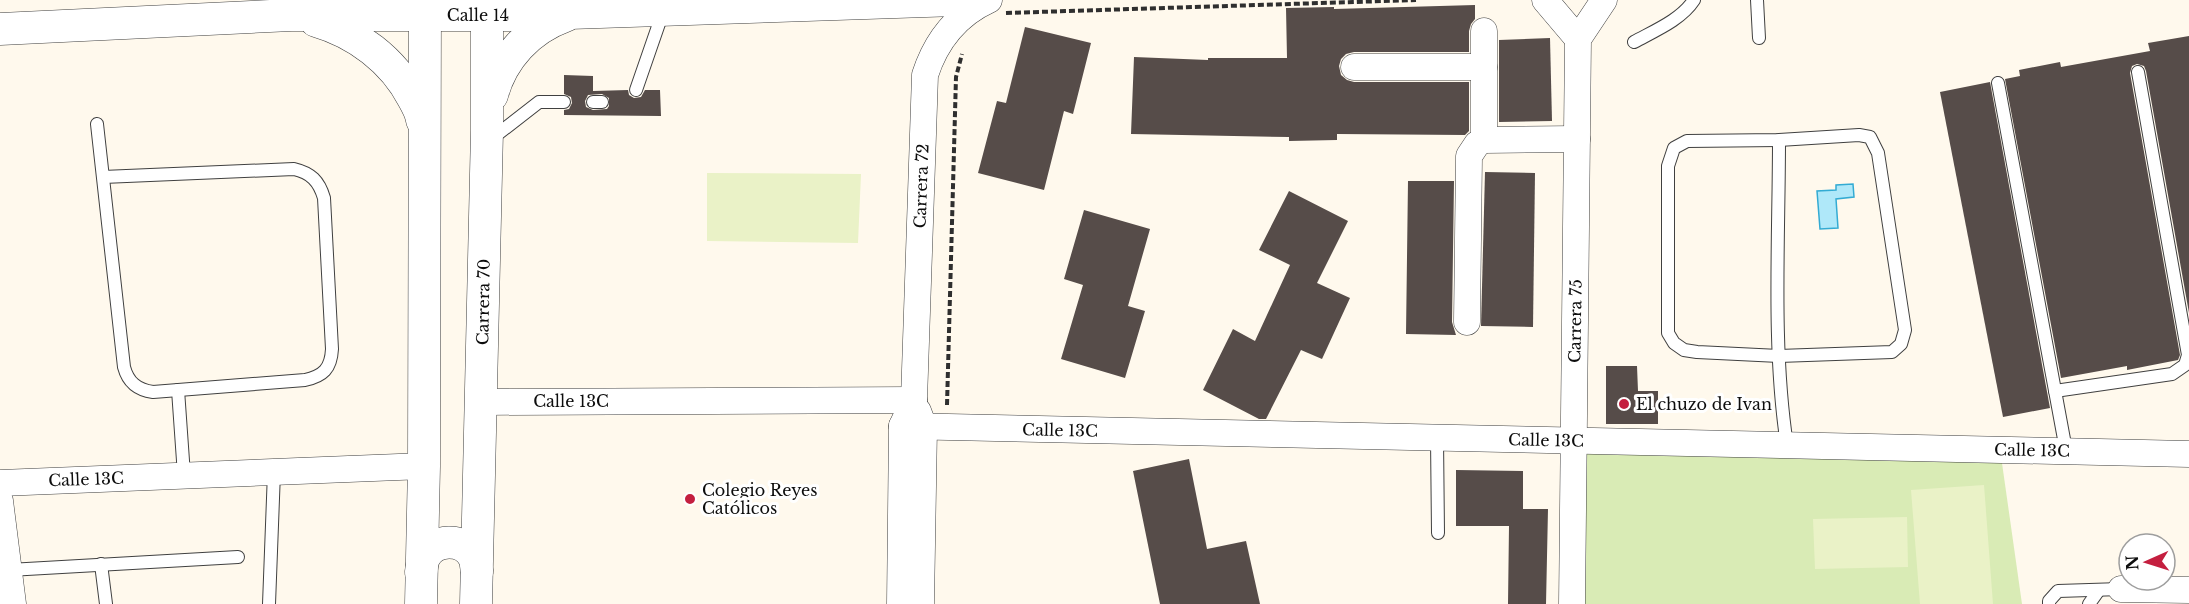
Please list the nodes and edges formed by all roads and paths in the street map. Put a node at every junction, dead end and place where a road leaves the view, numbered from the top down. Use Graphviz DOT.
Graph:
graph roads {
  1 [pos="956,0"];
  2 [pos="1416,0"];
  3 [pos="1545,0"];
  4 [pos="1604,0"];
  5 [pos="1694,0"];
  6 [pos="1757,0"];
  7 [pos="425,8"];
  8 [pos="487,8"];
  9 [pos="993,8"];
  10 [pos="664,10"];
  11 [pos="572,13"];
  12 [pos="291,15"];
  13 [pos="1484,31"];
  14 [pos="2,33"];
  15 [pos="1759,38"];
  16 [pos="1578,39"];
  17 [pos="1634,42"];
  18 [pos="967,45"];
  19 [pos="1354,67"];
  20 [pos="1484,67"];
  21 [pos="2138,72"];
  22 [pos="1998,83"];
  23 [pos="636,90"];
  24 [pos="564,102"];
  25 [pos="97,124"];
  26 [pos="487,137"];
  27 [pos="425,140"];
  28 [pos="1484,140"];
  29 [pos="1577,140"];
  30 [pos="1779,140"];
  31 [pos="103,177"];
  32 [pos="1467,321"];
  33 [pos="1779,356"];
  34 [pos="178,390"];
  35 [pos="2055,391"];
  36 [pos="914,400"];
  37 [pos="481,402"];
  38 [pos="924,427"];
  39 [pos="1437,438"];
  40 [pos="1574,440"];
  41 [pos="1787,445"];
  42 [pos="2066,450"];
  43 [pos="2189,454"];
  44 [pos="424,465"];
  45 [pos="274,472"];
  46 [pos="184,475"];
  47 [pos="0,483"];
  48 [pos="0,501"];
  49 [pos="1438,533"];
  50 [pos="238,557"];
  51 [pos="101,564"];
  52 [pos="9,570"];
  53 [pos="477,571"];
  54 [pos="421,572"];
  55 [pos="2110,590"];
  56 [pos="2189,590"];
  57 [pos="13,604"];
  58 [pos="106,604"];
  59 [pos="269,604"];
  60 [pos="421,604"];
  61 [pos="477,604"];
  62 [pos="900,604"];
  63 [pos="921,604"];
  64 [pos="1572,604"];
  65 [pos="2049,604"];
  66 [pos="2089,604"];
  1 -- 10 [label="street, Calle 14"];
  2 -- 9 [label="path"];
  3 -- 16 [label="street"];
  4 -- 16 [label="street"];
  5 -- 17 [label="lane"];
  6 -- 15 [label="lane"];
  7 -- 8 [label="street, Calle 14"];
  7 -- 12 [label="street, Calle 14"];
  7 -- 27 [label="street"];
  8 -- 11 [label="street, Calle 14"];
  8 -- 26 [label="street, Carrera 70"];
  9 -- 36 [label="street, Carrera 72"];
  10 -- 11 [label="street, Calle 14"];
  10 -- 23 [label="lane"];
  11 -- 26 [label="street"];
  12 -- 14 [label="street, Calle 14"];
  12 -- 27 [label="street"];
  13 -- 20 [label="street"];
  16 -- 29 [label="street, Carrera 75"];
  18 -- 38 [label="path"];
  19 -- 20 [label="street"];
  20 -- 28 [label="street"];
  21 -- 35 [label="lane"];
  22 -- 35 [label="lane"];
  24 -- 26 [label="lane"];
  25 -- 31 [label="lane"];
  26 -- 37 [label="street, Carrera 70"];
  27 -- 44 [label="street"];
  28 -- 29 [label="street"];
  28 -- 32 [label="street"];
  29 -- 40 [label="street, Carrera 75"];
  30 -- 33 [label="lane"];
  30 -- 33 [label="lane"];
  30 -- 33 [label="lane"];
  31 -- 34 [label="lane"];
  31 -- 34 [label="lane"];
  33 -- 41 [label="lane"];
  34 -- 46 [label="lane"];
  35 -- 42 [label="lane"];
  36 -- 37 [label="street, Calle 13C"];
  36 -- 38 [label="street, Carrera 72"];
  37 -- 53 [label="street, Carrera 70"];
  38 -- 39 [label="street, Calle 13C"];
  38 -- 62 [label="street, Carrera 72"];
  38 -- 63 [label="street, Carrera 72"];
  39 -- 40 [label="street, Calle 13C"];
  39 -- 49 [label="lane"];
  40 -- 41 [label="street, Calle 13C"];
  40 -- 64 [label="street, Carrera 75"];
  41 -- 42 [label="street, Calle 13C"];
  42 -- 43 [label="street, Calle 13C"];
  44 -- 45 [label="street, Calle 13C"];
  44 -- 54 [label="street"];
  45 -- 46 [label="street, Calle 13C"];
  45 -- 59 [label="lane"];
  46 -- 47 [label="street, Calle 13C"];
  48 -- 52 [label="street"];
  50 -- 51 [label="lane"];
  51 -- 52 [label="lane"];
  51 -- 58 [label="lane"];
  52 -- 57 [label="street"];
  53 -- 54 [label="street"];
  53 -- 61 [label="street, Carrera 70"];
  54 -- 60 [label="street"];
  55 -- 56 [label="street"];
  55 -- 65 [label="lane"];
  55 -- 66 [label="lane"];
}
